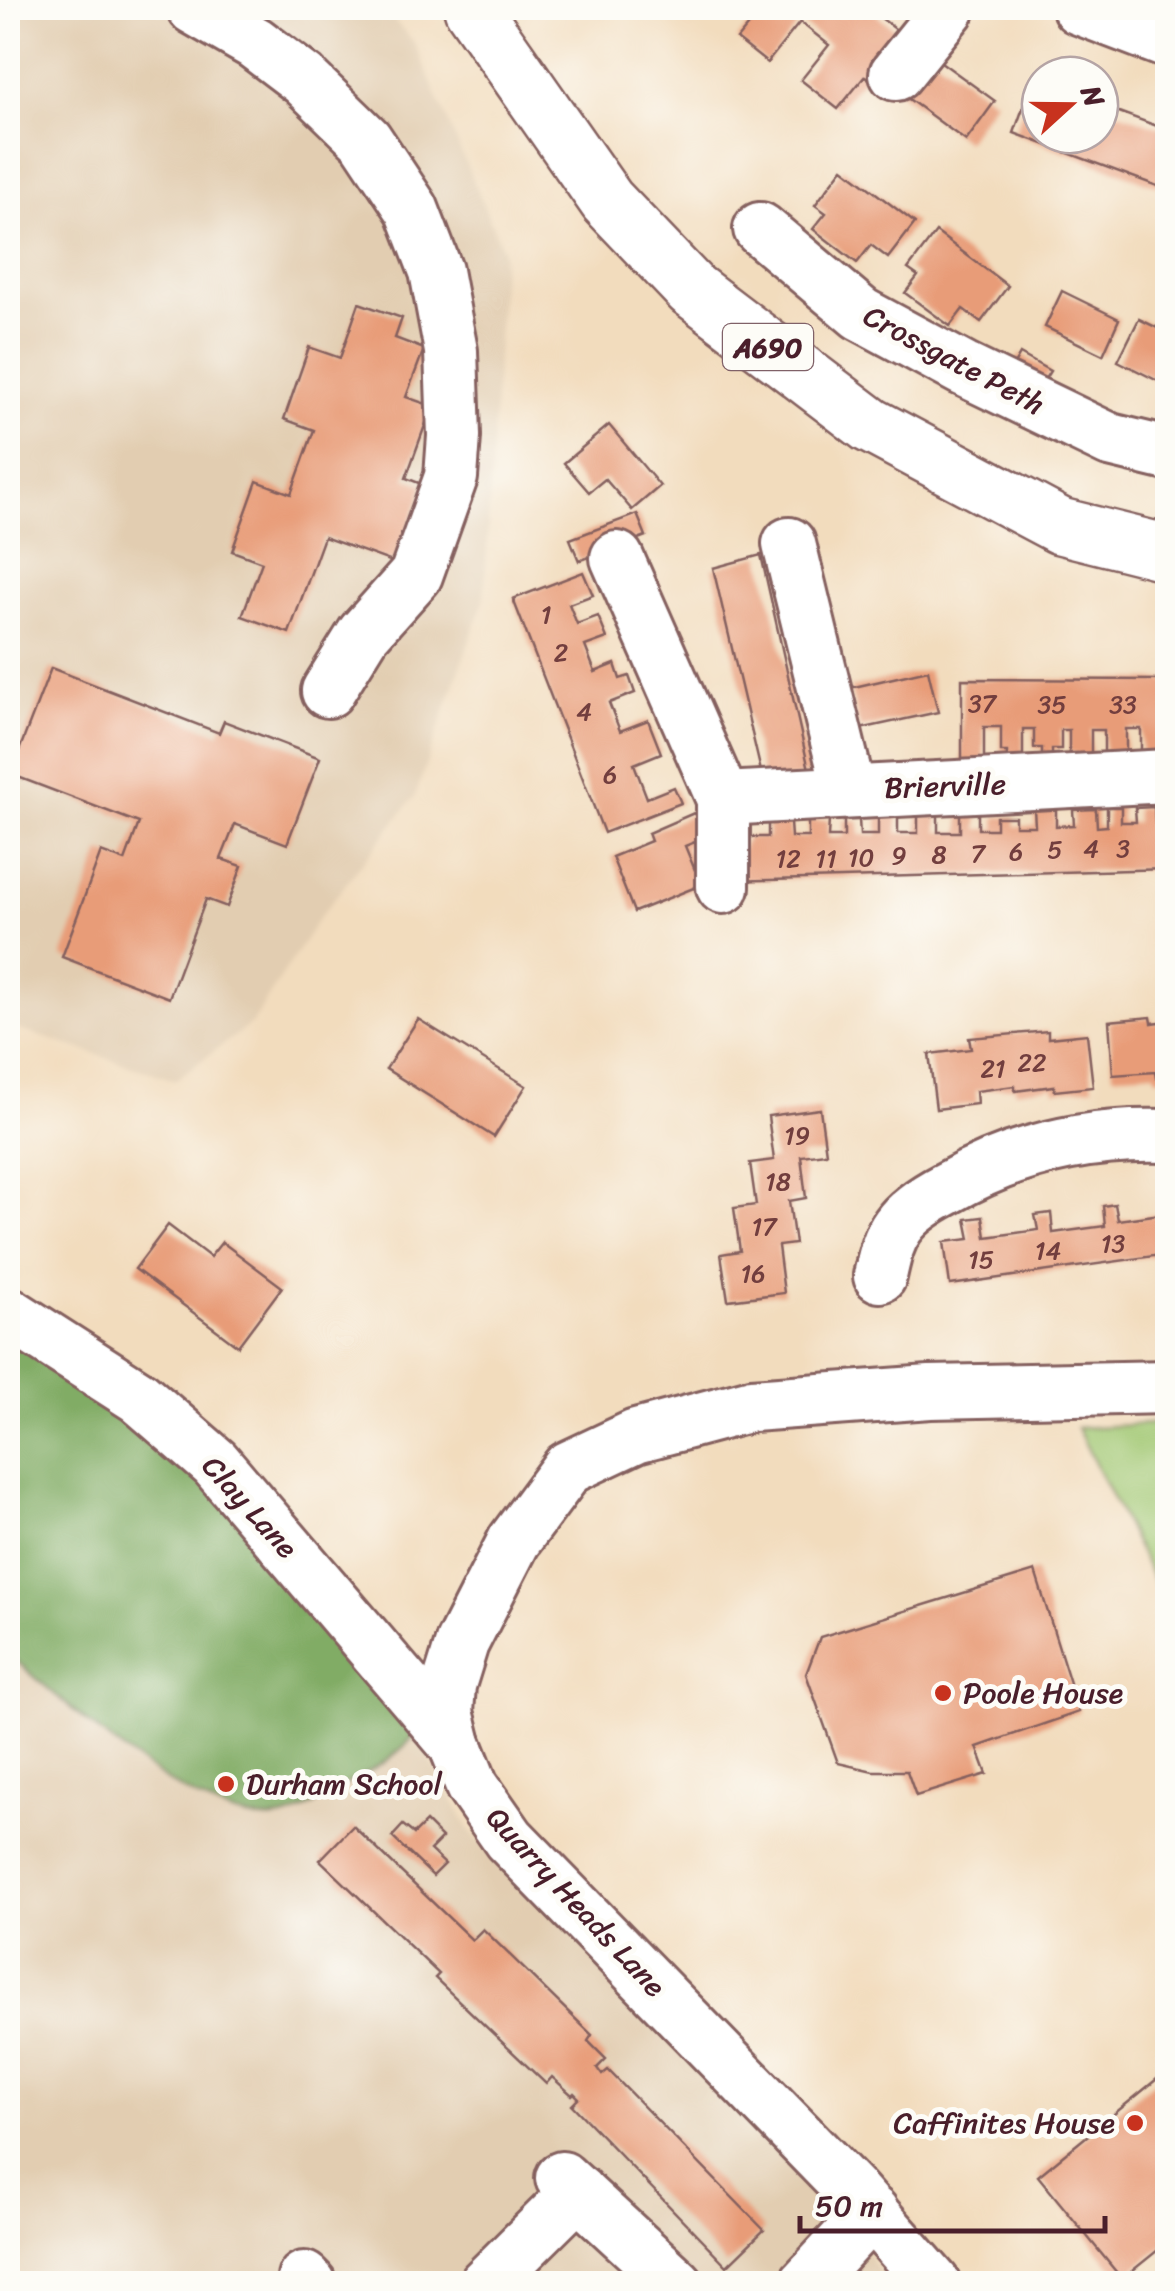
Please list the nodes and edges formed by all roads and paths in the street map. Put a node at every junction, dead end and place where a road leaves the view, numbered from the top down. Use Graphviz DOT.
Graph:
graph roads {
  1 [pos="194,8"];
  2 [pos="472,8"];
  3 [pos="950,8"];
  4 [pos="1079,8"];
  5 [pos="1168,42"];
  6 [pos="896,74"];
  7 [pos="760,229"];
  8 [pos="1168,454"];
  9 [pos="789,544"];
  10 [pos="1168,553"];
  11 [pos="617,558"];
  12 [pos="328,691"];
  13 [pos="1168,776"];
  14 [pos="849,790"];
  15 [pos="723,799"];
  16 [pos="723,887"];
  17 [pos="1168,1136"];
  18 [pos="880,1276"];
  19 [pos="8,1313"];
  20 [pos="1168,1386"];
  21 [pos="454,1744"];
  22 [pos="872,2212"];
  23 [pos="485,2284"];
  24 [pos="677,2284"];
  25 [pos="805,2284"];
  26 [pos="934,2284"];
  1 -- 12 [label="street"];
  2 -- 10 [label="highway, A690"];
  3 -- 6 [label="street"];
  4 -- 5 [label="street"];
  7 -- 8 [label="street, Crossgate Peth"];
  9 -- 14 [label="street"];
  11 -- 15 [label="street"];
  13 -- 14 [label="street, Brierville"];
  14 -- 15 [label="street, Brierville"];
  15 -- 16 [label="street"];
  17 -- 18 [label="street"];
  19 -- 21 [label="street, Clay Lane"];
  20 -- 21 [label="street, Quarry Heads Lane"];
  21 -- 22 [label="street, Quarry Heads Lane"];
  22 -- 25 [label="street"];
  22 -- 26 [label="street, Quarry Heads Lane"];
  23 -- 24 [label="street"];
}
